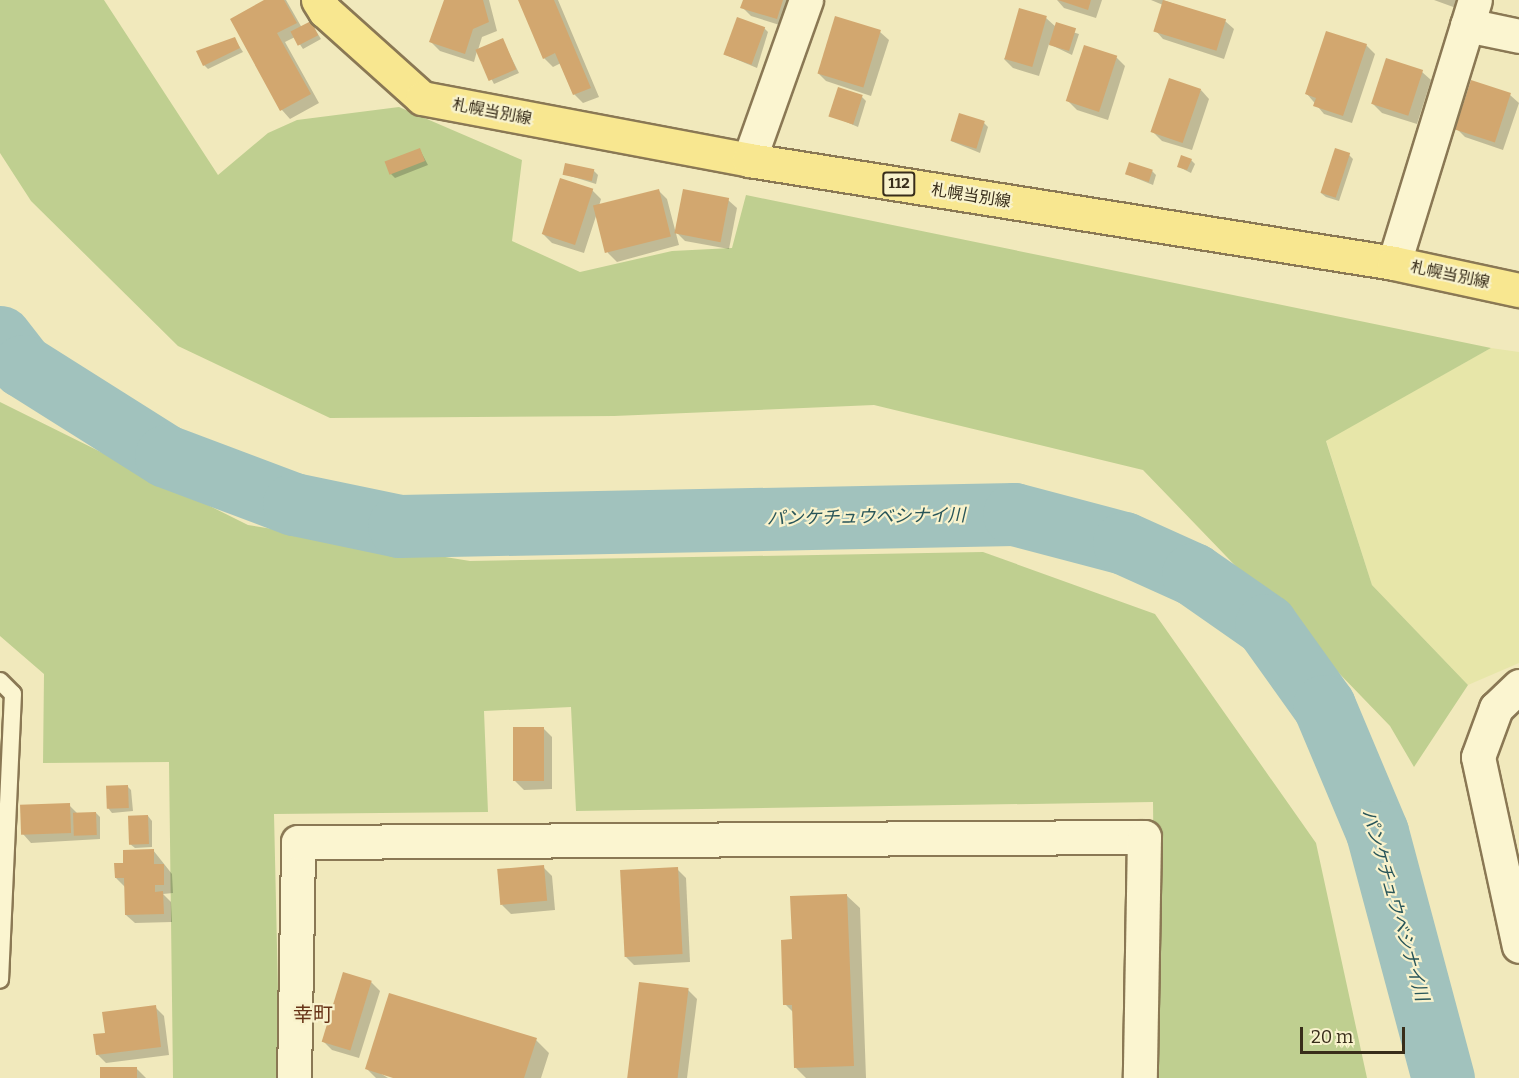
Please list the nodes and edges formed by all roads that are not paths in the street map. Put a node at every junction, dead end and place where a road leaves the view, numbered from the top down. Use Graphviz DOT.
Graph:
graph roads {
  1 [pos="318,0"];
  2 [pos="806,0"];
  3 [pos="1471,13"];
  4 [pos="1519,36"];
  5 [pos="749,160"];
  6 [pos="1395,263"];
  7 [pos="1519,290"];
  8 [pos="0,681"];
  9 [pos="1519,686"];
  10 [pos="1519,946"];
  11 [pos="0,980"];
  12 [pos="294,1078"];
  13 [pos="1140,1078"];
  1 -- 5 [label="main road, 札幌当別線 / 112"];
  2 -- 5 [label="street"];
  3 -- 4 [label="street"];
  3 -- 6 [label="street"];
  5 -- 6 [label="main road, 札幌当別線 / 112"];
  6 -- 7 [label="main road, 札幌当別線 / 112"];
  8 -- 11 [label="lane"];
  9 -- 10 [label="street"];
  12 -- 13 [label="street"];
}
